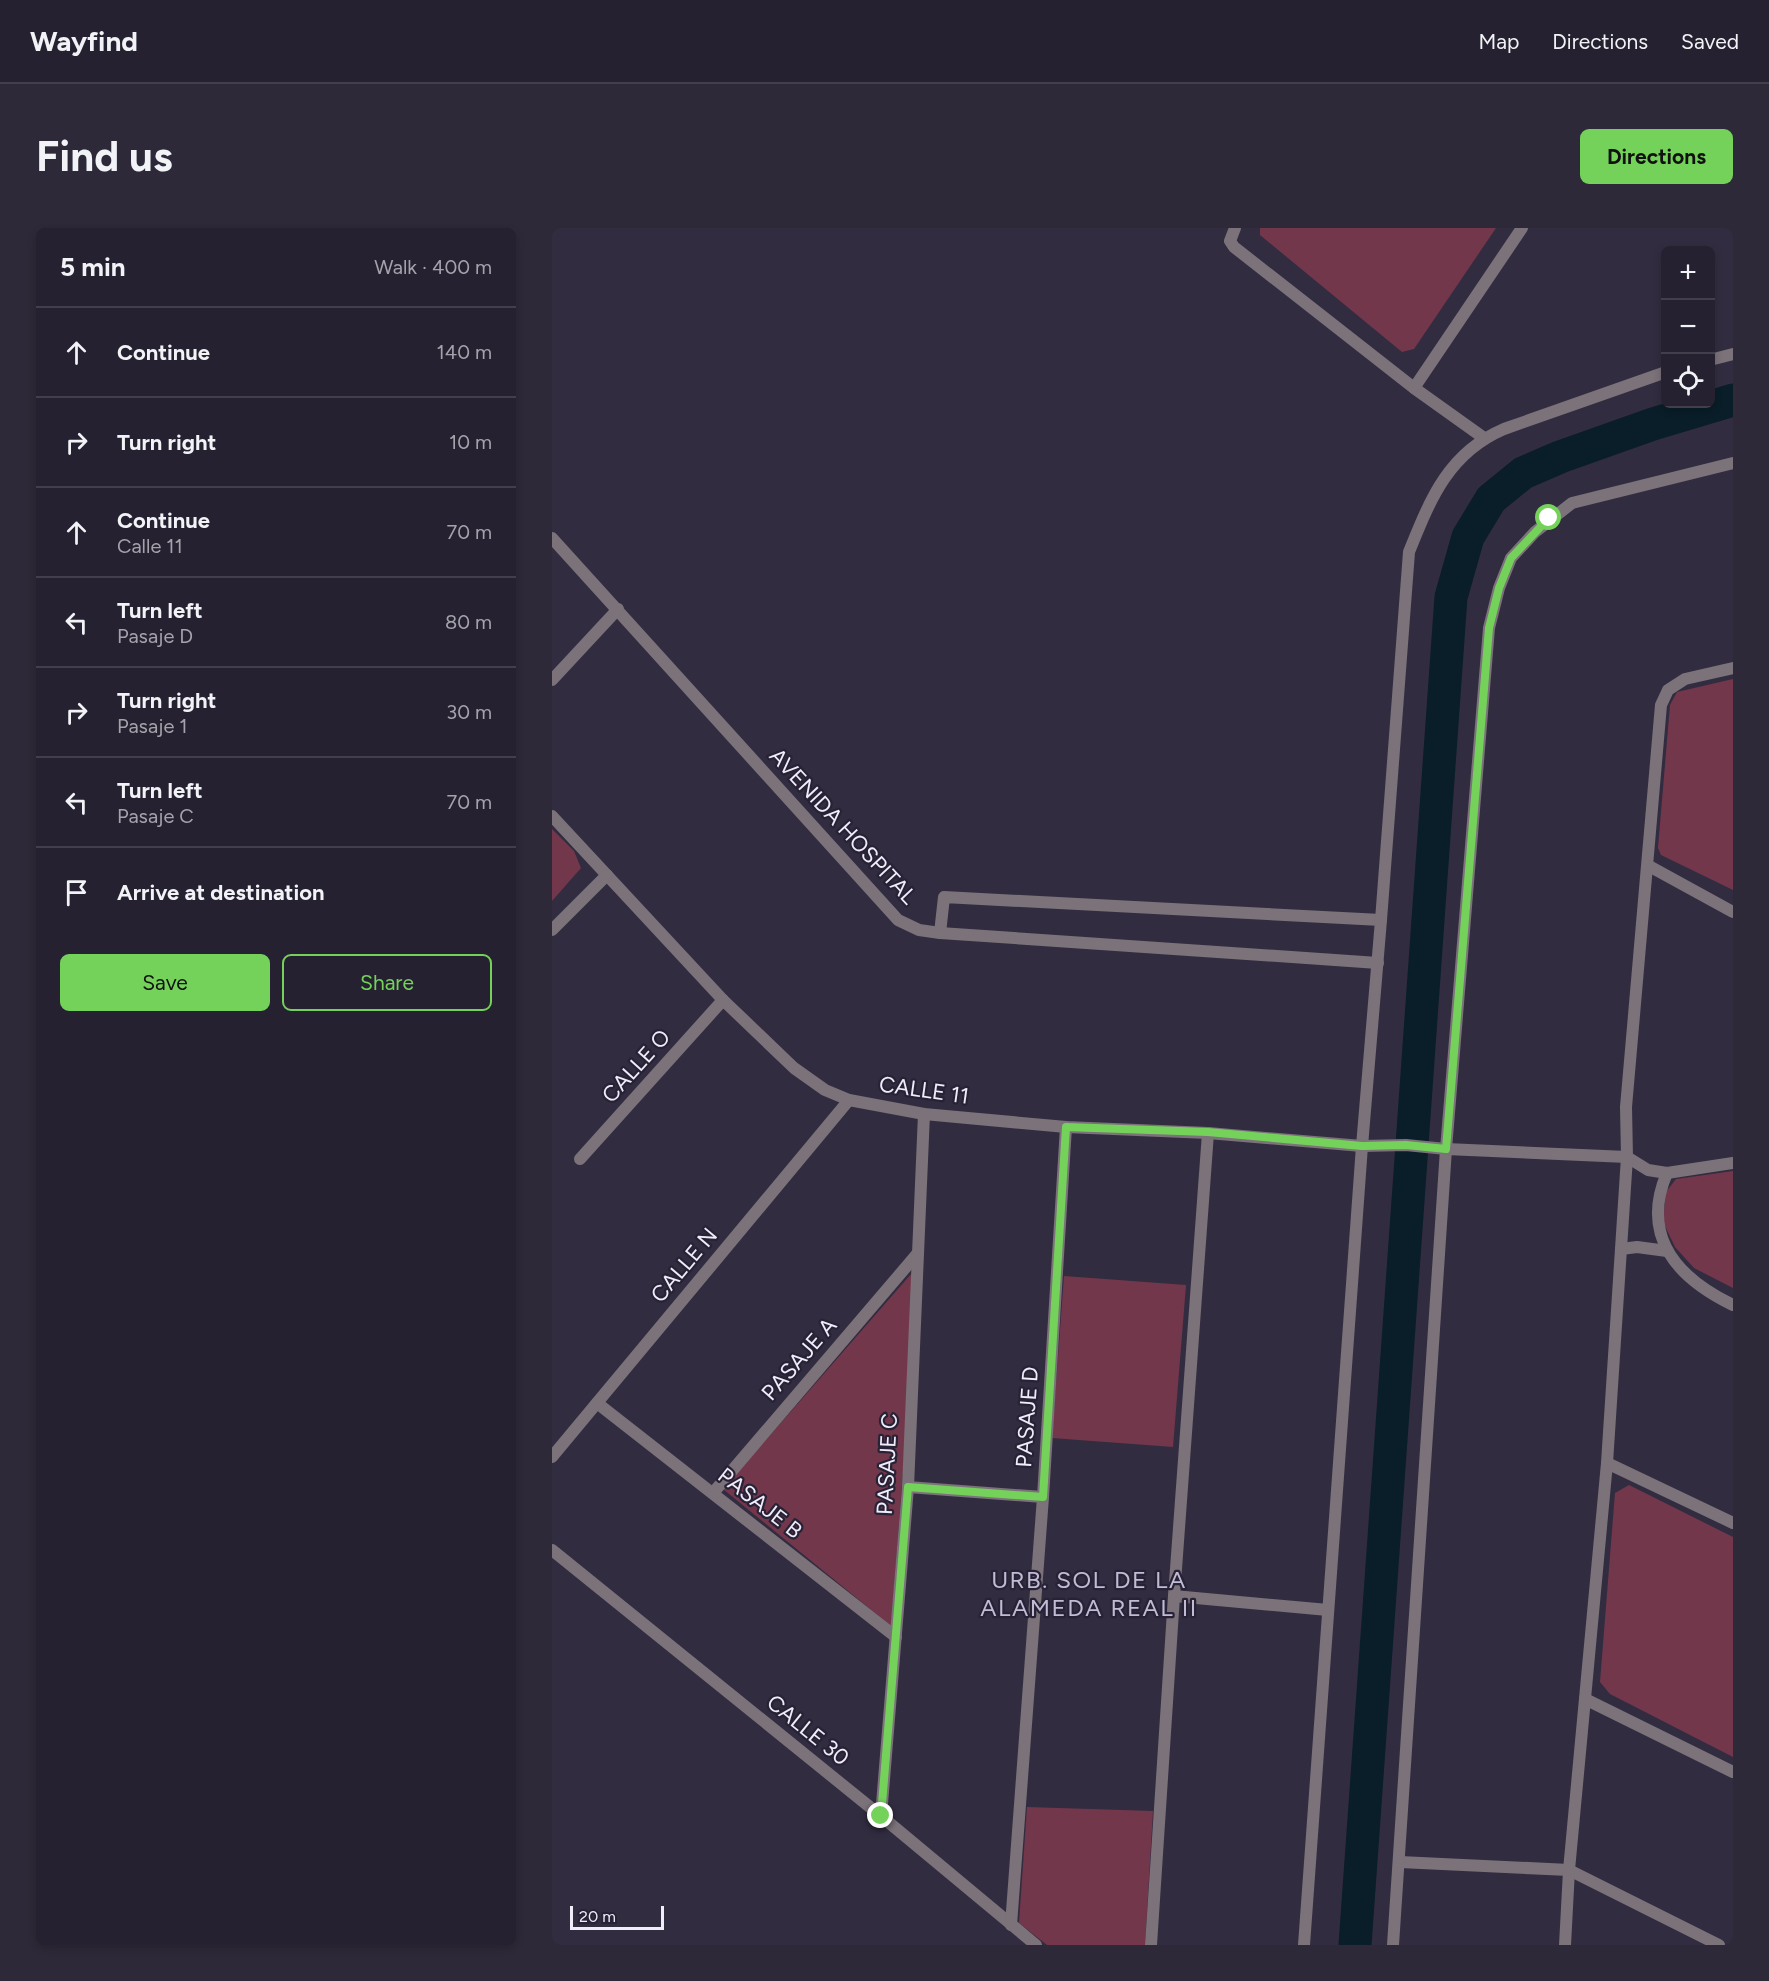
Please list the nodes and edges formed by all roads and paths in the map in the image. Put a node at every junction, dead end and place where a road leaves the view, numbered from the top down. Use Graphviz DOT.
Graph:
graph roads {
  1 [pos="1235,228"];
  2 [pos="1522,228"];
  3 [pos="1733,354"];
  4 [pos="1715,359"];
  5 [pos="1661,373"];
  6 [pos="1414,388"];
  7 [pos="1484,438"];
  8 [pos="1733,463"];
  9 [pos="552,538"];
  10 [pos="618,609"];
  11 [pos="1733,668"];
  12 [pos="552,680"];
  13 [pos="552,816"];
  14 [pos="1649,866"];
  15 [pos="607,875"];
  16 [pos="1733,912"];
  17 [pos="1381,920"];
  18 [pos="552,930"];
  19 [pos="940,933"];
  20 [pos="1378,963"];
  21 [pos="723,1000"];
  22 [pos="849,1100"];
  23 [pos="924,1114"];
  24 [pos="1066,1127"];
  25 [pos="1208,1132"];
  26 [pos="1362,1146"];
  27 [pos="1446,1149"];
  28 [pos="1627,1157"];
  29 [pos="580,1159"];
  30 [pos="1733,1163"];
  31 [pos="1667,1173"];
  32 [pos="1621,1249"];
  33 [pos="1668,1251"];
  34 [pos="918,1253"];
  35 [pos="1733,1305"];
  36 [pos="597,1403"];
  37 [pos="552,1457"];
  38 [pos="1608,1463"];
  39 [pos="908,1487"];
  40 [pos="713,1493"];
  41 [pos="1043,1497"];
  42 [pos="1733,1523"];
  43 [pos="552,1550"];
  44 [pos="1174,1596"];
  45 [pos="1328,1610"];
  46 [pos="896,1637"];
  47 [pos="1585,1700"];
  48 [pos="1733,1772"];
  49 [pos="881,1816"];
  50 [pos="1400,1862"];
  51 [pos="1569,1870"];
  52 [pos="1011,1925"];
  53 [pos="1036,1945"];
  54 [pos="1151,1945"];
  55 [pos="1304,1945"];
  56 [pos="1394,1945"];
  57 [pos="1564,1945"];
  58 [pos="1719,1945"];
  1 -- 6 [label="street"];
  2 -- 6 [label="street"];
  3 -- 4 [label="street"];
  5 -- 7 [label="street"];
  6 -- 7 [label="street"];
  7 -- 17 [label="street"];
  8 -- 27 [label="street"];
  9 -- 10 [label="street, AVENIDA HOSPITAL"];
  10 -- 12 [label="street"];
  10 -- 19 [label="street, AVENIDA HOSPITAL"];
  11 -- 14 [label="street"];
  13 -- 15 [label="street, CALLE 11"];
  14 -- 16 [label="street"];
  14 -- 28 [label="street"];
  15 -- 18 [label="street"];
  15 -- 21 [label="street, CALLE 11"];
  17 -- 19 [label="street, AVENIDA HOSPITAL"];
  17 -- 20 [label="street"];
  19 -- 20 [label="street, AVENIDA HOSPITAL"];
  20 -- 26 [label="street"];
  21 -- 22 [label="street, CALLE 11"];
  21 -- 29 [label="street, CALLE O"];
  22 -- 23 [label="street, CALLE 11"];
  22 -- 36 [label="street, CALLE N"];
  23 -- 24 [label="street, CALLE 11"];
  23 -- 34 [label="street, PASAJE C"];
  24 -- 25 [label="street, CALLE 11"];
  24 -- 41 [label="street, PASAJE D"];
  25 -- 26 [label="street, CALLE 11"];
  25 -- 44 [label="street"];
  26 -- 27 [label="street, CALLE 11"];
  26 -- 45 [label="street"];
  27 -- 28 [label="street, CALLE 11"];
  27 -- 50 [label="street"];
  28 -- 31 [label="street"];
  28 -- 32 [label="street"];
  30 -- 31 [label="street"];
  31 -- 33 [label="street"];
  32 -- 33 [label="street"];
  32 -- 38 [label="street"];
  33 -- 35 [label="street"];
  34 -- 39 [label="street, PASAJE C"];
  34 -- 40 [label="street, PASAJE A"];
  36 -- 37 [label="street, CALLE N"];
  36 -- 40 [label="street, PASAJE B"];
  38 -- 42 [label="street"];
  38 -- 47 [label="street"];
  39 -- 41 [label="street"];
  39 -- 46 [label="street, PASAJE C"];
  40 -- 46 [label="street, PASAJE B"];
  41 -- 52 [label="street, PASAJE D"];
  43 -- 49 [label="street, CALLE 30"];
  44 -- 45 [label="street"];
  44 -- 54 [label="street"];
  45 -- 55 [label="street"];
  46 -- 49 [label="street, PASAJE C"];
  47 -- 48 [label="street"];
  47 -- 51 [label="street"];
  49 -- 52 [label="street, CALLE 30"];
  50 -- 51 [label="street"];
  50 -- 56 [label="street"];
  51 -- 57 [label="street"];
  51 -- 58 [label="street"];
  52 -- 53 [label="street, CALLE 30"];
}
